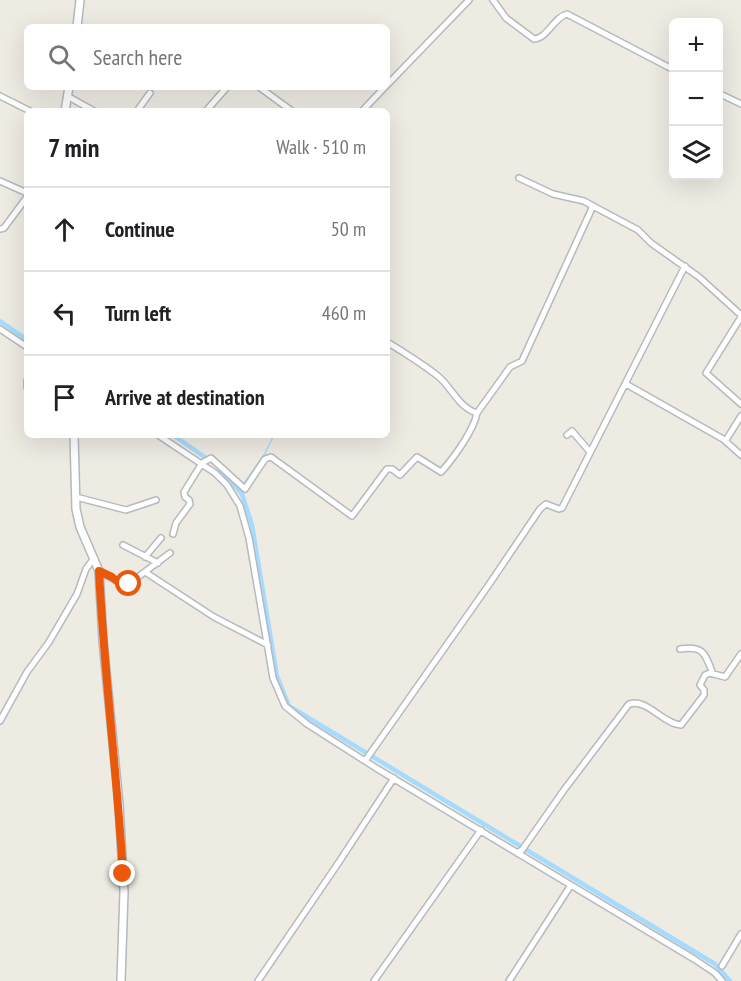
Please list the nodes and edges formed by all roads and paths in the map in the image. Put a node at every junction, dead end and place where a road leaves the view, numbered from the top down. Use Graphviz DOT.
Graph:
graph roads {
  1 [pos="80,0"];
  2 [pos="469,0"];
  3 [pos="493,0"];
  4 [pos="76,24"];
  5 [pos="669,67"];
  6 [pos="390,82"];
  7 [pos="68,90"];
  8 [pos="224,90"];
  9 [pos="264,90"];
  10 [pos="382,90"];
  11 [pos="150,93"];
  12 [pos="723,95"];
  13 [pos="0,96"];
  14 [pos="67,96"];
  15 [pos="741,104"];
  16 [pos="24,108"];
  17 [pos="65,108"];
  18 [pos="89,108"];
  19 [pos="139,108"];
  20 [pos="209,108"];
  21 [pos="288,108"];
  22 [pos="365,108"];
  23 [pos="519,178"];
  24 [pos="0,181"];
  25 [pos="24,193"];
  26 [pos="24,199"];
  27 [pos="593,206"];
  28 [pos="0,230"];
  29 [pos="685,266"];
  30 [pos="741,316"];
  31 [pos="0,329"];
  32 [pos="390,344"];
  33 [pos="24,346"];
  34 [pos="626,384"];
  35 [pos="741,404"];
  36 [pos="477,413"];
  37 [pos="741,416"];
  38 [pos="567,435"];
  39 [pos="74,438"];
  40 [pos="164,438"];
  41 [pos="723,439"];
  42 [pos="590,452"];
  43 [pos="741,454"];
  44 [pos="206,461"];
  45 [pos="76,497"];
  46 [pos="156,500"];
  47 [pos="173,534"];
  48 [pos="161,538"];
  49 [pos="123,545"];
  50 [pos="170,553"];
  51 [pos="145,556"];
  52 [pos="93,558"];
  53 [pos="158,563"];
  54 [pos="99,571"];
  55 [pos="145,572"];
  56 [pos="268,645"];
  57 [pos="680,649"];
  58 [pos="741,654"];
  59 [pos="713,674"];
  60 [pos="0,721"];
  61 [pos="369,757"];
  62 [pos="394,778"];
  63 [pos="481,830"];
  64 [pos="521,849"];
  65 [pos="571,885"];
  66 [pos="741,934"];
  67 [pos="722,966"];
  68 [pos="121,981"];
  69 [pos="258,981"];
  70 [pos="374,981"];
  71 [pos="509,981"];
  72 [pos="722,981"];
  1 -- 4 [label="main road"];
  2 -- 6 [label="street"];
  3 -- 5 [label="street"];
  7 -- 14 [label="main road"];
  8 -- 20 [label="street"];
  9 -- 21 [label="street"];
  10 -- 22 [label="street"];
  11 -- 19 [label="street"];
  12 -- 15 [label="street"];
  13 -- 16 [label="street"];
  14 -- 17 [label="main road"];
  14 -- 18 [label="street"];
  23 -- 27 [label="street"];
  24 -- 25 [label="street"];
  26 -- 28 [label="street"];
  27 -- 29 [label="street"];
  27 -- 36 [label="street"];
  29 -- 30 [label="street"];
  29 -- 34 [label="street"];
  30 -- 35 [label="street"];
  31 -- 33 [label="street"];
  32 -- 36 [label="street"];
  34 -- 41 [label="street"];
  34 -- 42 [label="street"];
  36 -- 44 [label="street"];
  37 -- 41 [label="street"];
  38 -- 42 [label="street"];
  39 -- 45 [label="main road"];
  40 -- 44 [label="street"];
  41 -- 43 [label="street"];
  42 -- 61 [label="street"];
  44 -- 47 [label="street"];
  44 -- 56 [label="street"];
  45 -- 46 [label="street"];
  45 -- 52 [label="main road"];
  48 -- 51 [label="street"];
  49 -- 51 [label="street"];
  50 -- 53 [label="street"];
  51 -- 53 [label="street"];
  52 -- 54 [label="main road"];
  52 -- 60 [label="street"];
  53 -- 55 [label="street"];
  54 -- 55 [label="street"];
  54 -- 68 [label="main road"];
  55 -- 56 [label="street"];
  56 -- 61 [label="street"];
  57 -- 59 [label="street"];
  58 -- 59 [label="street"];
  59 -- 64 [label="street"];
  61 -- 62 [label="street"];
  62 -- 63 [label="street"];
  62 -- 69 [label="street"];
  63 -- 64 [label="street"];
  63 -- 70 [label="street"];
  64 -- 65 [label="street"];
  65 -- 71 [label="street"];
  65 -- 72 [label="street"];
  66 -- 67 [label="street"];
}
